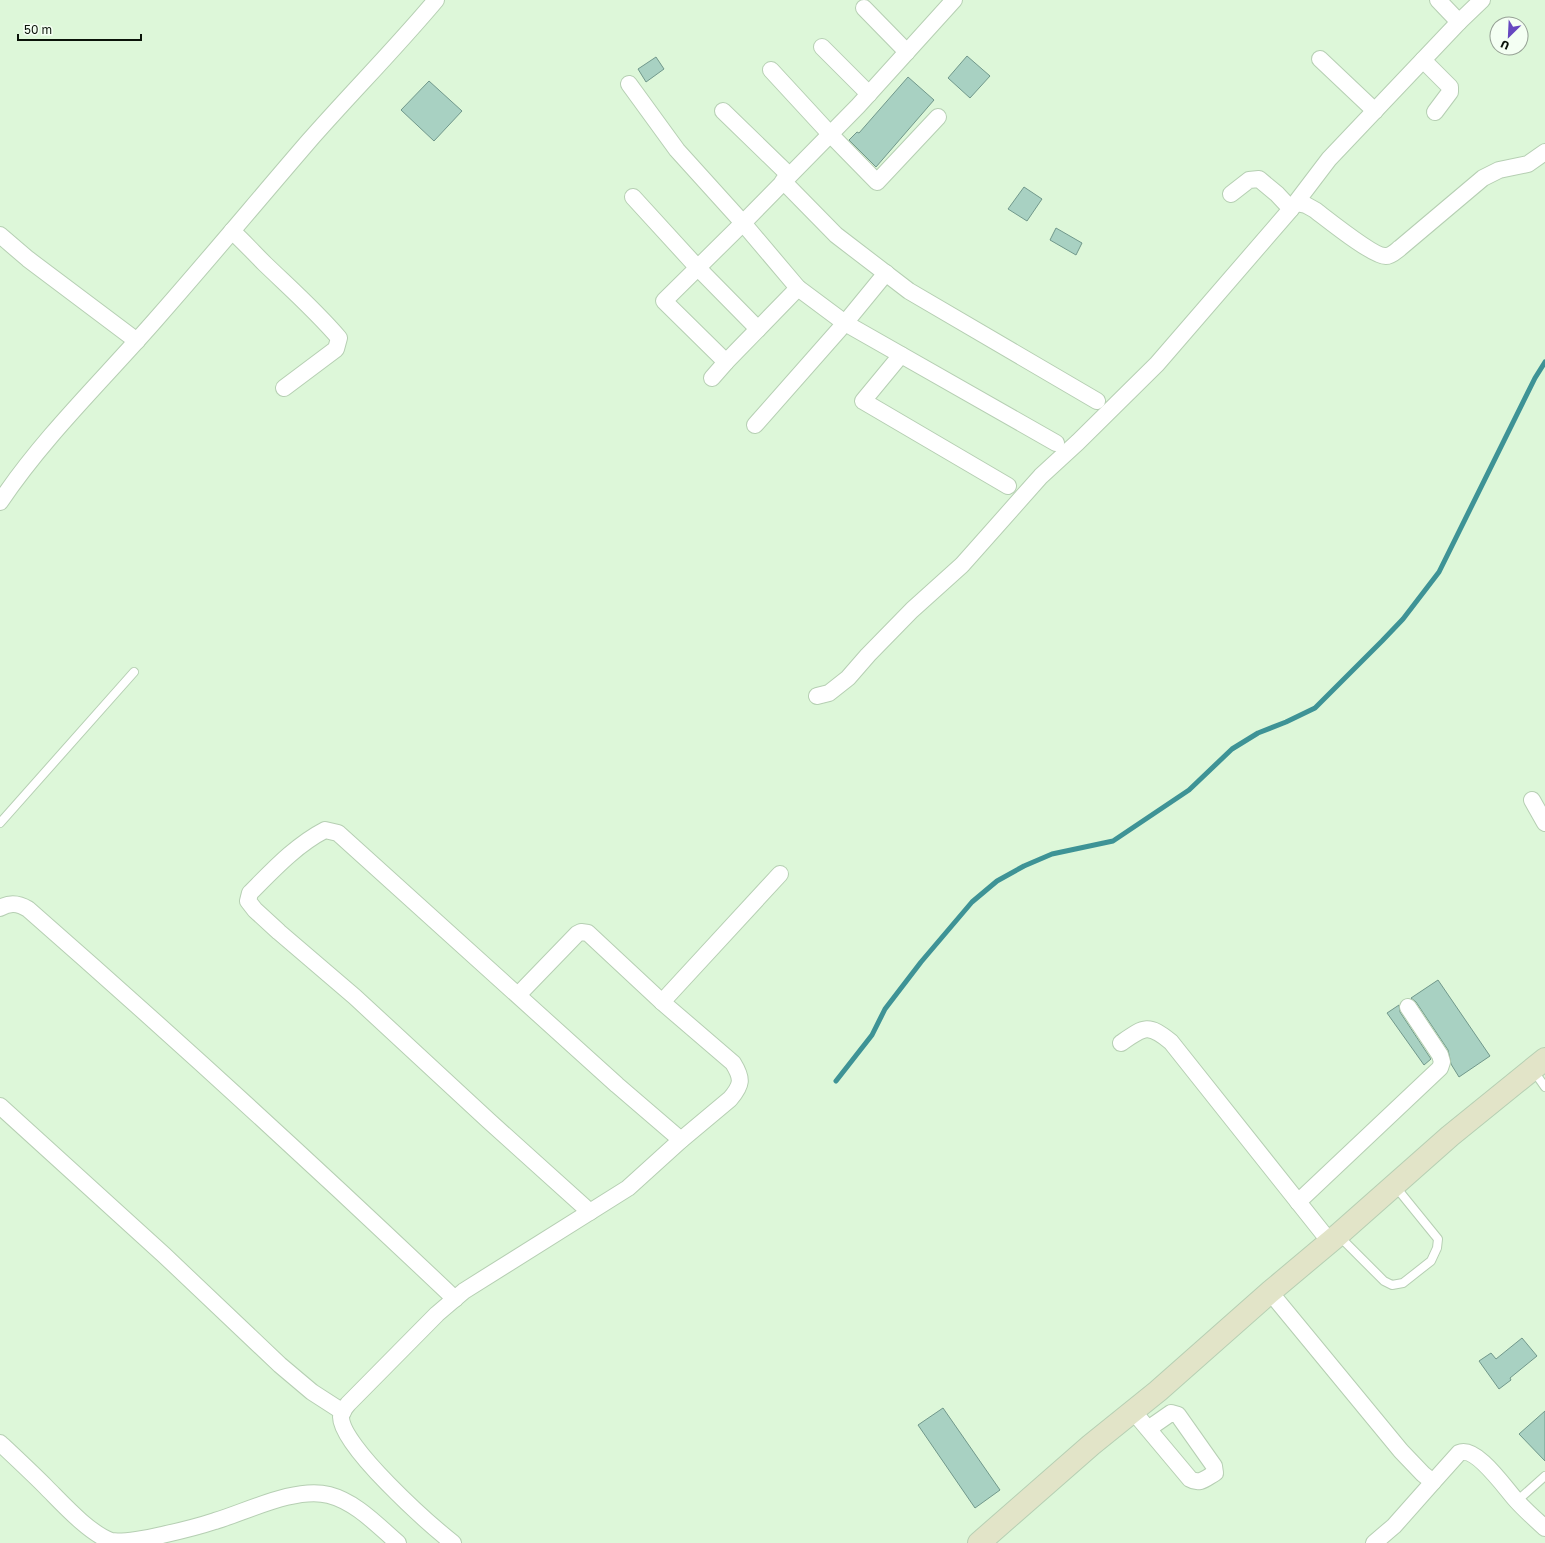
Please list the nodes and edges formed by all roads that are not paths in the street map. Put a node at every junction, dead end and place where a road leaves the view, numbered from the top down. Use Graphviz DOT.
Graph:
graph roads {
  1 [pos="436,0"];
  2 [pos="1438,0"];
  3 [pos="1482,0"];
  4 [pos="948,2"];
  5 [pos="864,8"];
  6 [pos="1459,22"];
  7 [pos="822,46"];
  8 [pos="907,52"];
  9 [pos="1320,59"];
  10 [pos="1423,60"];
  11 [pos="771,70"];
  12 [pos="629,84"];
  13 [pos="869,94"];
  14 [pos="723,111"];
  15 [pos="1374,111"];
  16 [pos="1435,112"];
  17 [pos="938,117"];
  18 [pos="830,134"];
  19 [pos="1545,152"];
  20 [pos="786,178"];
  21 [pos="1231,194"];
  22 [pos="633,197"];
  23 [pos="1293,206"];
  24 [pos="743,223"];
  25 [pos="232,232"];
  26 [pos="0,235"];
  27 [pos="697,267"];
  28 [pos="886,273"];
  29 [pos="798,288"];
  30 [pos="845,323"];
  31 [pos="758,328"];
  32 [pos="137,341"];
  33 [pos="901,355"];
  34 [pos="726,362"];
  35 [pos="712,378"];
  36 [pos="284,388"];
  37 [pos="1097,401"];
  38 [pos="755,425"];
  39 [pos="1056,443"];
  40 [pos="1008,486"];
  41 [pos="0,502"];
  42 [pos="134,672"];
  43 [pos="818,696"];
  44 [pos="1532,800"];
  45 [pos="0,823"];
  46 [pos="1545,823"];
  47 [pos="780,874"];
  48 [pos="0,908"];
  49 [pos="518,995"];
  50 [pos="662,1002"];
  51 [pos="1408,1007"];
  52 [pos="1121,1043"];
  53 [pos="1541,1072"];
  54 [pos="0,1106"];
  55 [pos="681,1140"];
  56 [pos="1394,1186"];
  57 [pos="1298,1202"];
  58 [pos="590,1212"];
  59 [pos="1334,1238"];
  60 [pos="1270,1292"];
  61 [pos="455,1299"];
  62 [pos="1133,1411"];
  63 [pos="343,1412"];
  64 [pos="1148,1429"];
  65 [pos="0,1443"];
  66 [pos="1545,1476"];
  67 [pos="1433,1482"];
  68 [pos="1517,1501"];
  69 [pos="1545,1528"];
  70 [pos="398,1543"];
  71 [pos="453,1543"];
  72 [pos="979,1543"];
  73 [pos="1374,1543"];
  1 -- 25 [label="street"];
  2 -- 6 [label="street"];
  3 -- 6 [label="street"];
  4 -- 8 [label="street"];
  5 -- 8 [label="street"];
  6 -- 10 [label="street"];
  7 -- 13 [label="street"];
  8 -- 13 [label="street"];
  9 -- 15 [label="street"];
  10 -- 15 [label="street"];
  10 -- 16 [label="street"];
  11 -- 18 [label="street"];
  12 -- 24 [label="street"];
  13 -- 18 [label="street"];
  14 -- 20 [label="street"];
  15 -- 23 [label="street"];
  17 -- 18 [label="street"];
  18 -- 20 [label="street"];
  19 -- 23 [label="street"];
  20 -- 24 [label="street"];
  20 -- 28 [label="street"];
  21 -- 23 [label="street"];
  22 -- 27 [label="street"];
  23 -- 43 [label="street"];
  24 -- 27 [label="street"];
  24 -- 29 [label="street"];
  25 -- 32 [label="street"];
  25 -- 36 [label="street"];
  26 -- 32 [label="street"];
  27 -- 31 [label="street"];
  27 -- 34 [label="street"];
  28 -- 30 [label="street"];
  28 -- 37 [label="street"];
  29 -- 30 [label="street"];
  29 -- 31 [label="street"];
  30 -- 33 [label="street"];
  30 -- 38 [label="street"];
  31 -- 34 [label="street"];
  32 -- 41 [label="street"];
  33 -- 39 [label="street"];
  33 -- 40 [label="street"];
  34 -- 35 [label="street"];
  42 -- 45 [label="lane"];
  44 -- 46 [label="street"];
  47 -- 50 [label="street"];
  48 -- 61 [label="street"];
  49 -- 50 [label="street"];
  49 -- 55 [label="street"];
  49 -- 58 [label="street"];
  50 -- 55 [label="street"];
  51 -- 57 [label="street"];
  52 -- 57 [label="street"];
  53 -- 56 [label="street"];
  54 -- 63 [label="street"];
  55 -- 58 [label="street"];
  56 -- 59 [label="street"];
  56 -- 59 [label="lane"];
  57 -- 59 [label="street"];
  58 -- 61 [label="street"];
  59 -- 60 [label="street"];
  60 -- 62 [label="street"];
  60 -- 67 [label="street"];
  61 -- 63 [label="street"];
  62 -- 64 [label="street"];
  62 -- 72 [label="street"];
  63 -- 71 [label="street"];
  65 -- 70 [label="street"];
  66 -- 68 [label="lane"];
  67 -- 68 [label="street"];
  67 -- 73 [label="street"];
  68 -- 69 [label="street"];
}
